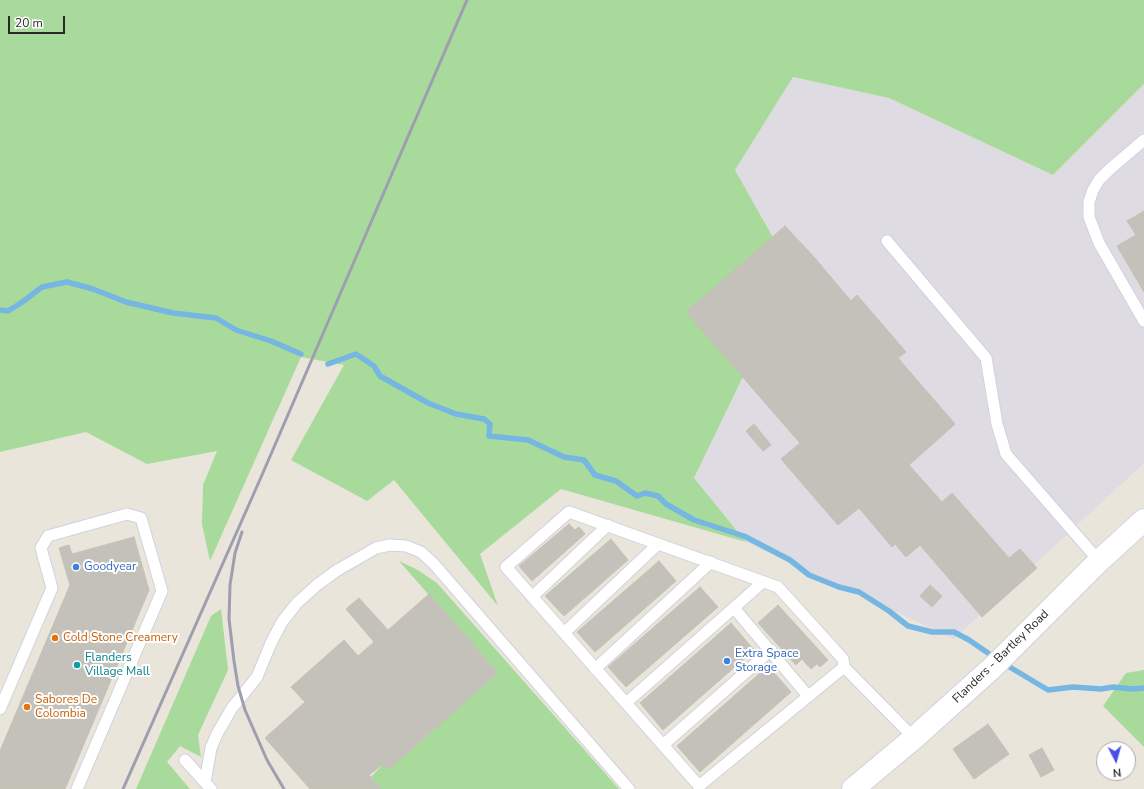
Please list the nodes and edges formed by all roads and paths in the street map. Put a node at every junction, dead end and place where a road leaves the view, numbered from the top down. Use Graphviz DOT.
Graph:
graph roads {
  1 [pos="1144,140"];
  2 [pos="887,241"];
  3 [pos="1144,321"];
  4 [pos="1144,520"];
  5 [pos="608,526"];
  6 [pos="658,544"];
  7 [pos="1099,561"];
  8 [pos="711,562"];
  9 [pos="763,582"];
  10 [pos="532,597"];
  11 [pos="734,608"];
  12 [pos="564,634"];
  13 [pos="771,650"];
  14 [pos="844,666"];
  15 [pos="595,670"];
  16 [pos="808,696"];
  17 [pos="626,703"];
  18 [pos="1,705"];
  19 [pos="914,738"];
  20 [pos="663,746"];
  21 [pos="185,760"];
  22 [pos="208,786"];
  23 [pos="77,789"];
  24 [pos="629,789"];
  25 [pos="853,789"];
  1 -- 3 [label="lane"];
  2 -- 7 [label="lane"];
  4 -- 7 [label="main road, Flanders - Bartley Road"];
  5 -- 6 [label="lane"];
  5 -- 10 [label="lane"];
  5 -- 10 [label="lane"];
  6 -- 8 [label="lane"];
  6 -- 12 [label="lane"];
  7 -- 19 [label="main road, Flanders - Bartley Road"];
  8 -- 9 [label="lane"];
  8 -- 15 [label="lane"];
  9 -- 11 [label="lane"];
  9 -- 14 [label="lane"];
  10 -- 12 [label="lane"];
  11 -- 13 [label="lane"];
  11 -- 17 [label="lane"];
  12 -- 15 [label="lane"];
  13 -- 16 [label="lane"];
  13 -- 20 [label="lane"];
  14 -- 16 [label="lane"];
  14 -- 19 [label="lane"];
  15 -- 17 [label="lane"];
  16 -- 20 [label="lane"];
  17 -- 20 [label="lane"];
  18 -- 23 [label="lane"];
  19 -- 25 [label="main road, Flanders - Bartley Road"];
  21 -- 22 [label="lane"];
  22 -- 24 [label="lane"];
}
